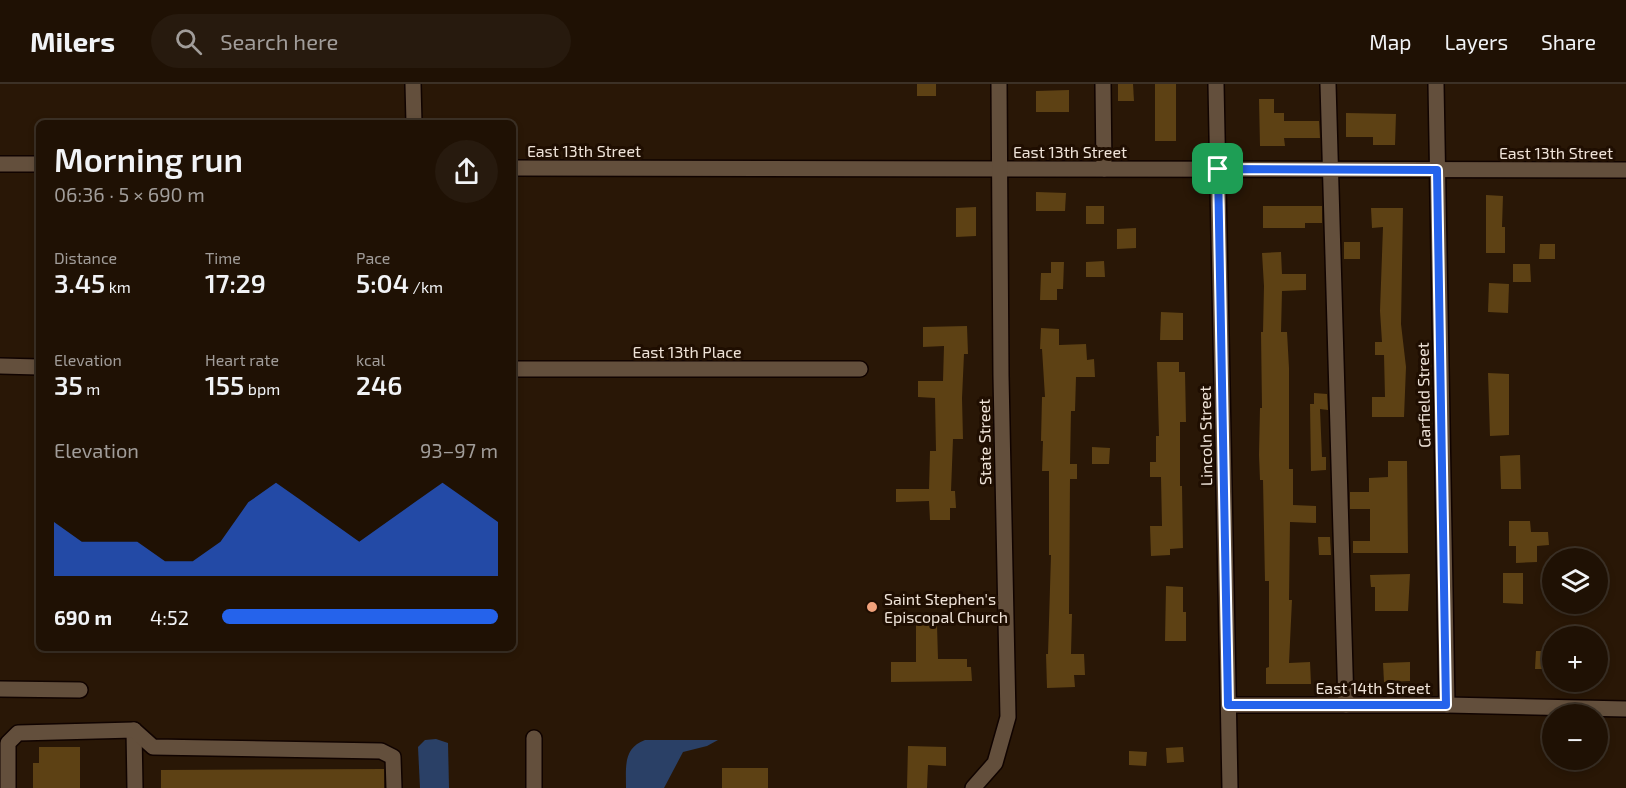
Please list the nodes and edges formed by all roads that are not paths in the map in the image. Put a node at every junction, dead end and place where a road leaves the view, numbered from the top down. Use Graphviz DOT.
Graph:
graph roads {
  1 [pos="413,84"];
  2 [pos="999,84"];
  3 [pos="1103,84"];
  4 [pos="1216,84"];
  5 [pos="1328,84"];
  6 [pos="1436,84"];
  7 [pos="414,120"];
  8 [pos="0,164"];
  9 [pos="36,164"];
  10 [pos="516,168"];
  11 [pos="1000,169"];
  12 [pos="1104,169"];
  13 [pos="1218,169"];
  14 [pos="1330,169"];
  15 [pos="1437,170"];
  16 [pos="1626,170"];
  17 [pos="0,366"];
  18 [pos="36,367"];
  19 [pos="516,369"];
  20 [pos="860,369"];
  21 [pos="0,689"];
  22 [pos="80,690"];
  23 [pos="1228,705"];
  24 [pos="1346,705"];
  25 [pos="1446,705"];
  26 [pos="1626,709"];
  27 [pos="134,730"];
  28 [pos="534,738"];
  29 [pos="8,788"];
  30 [pos="135,788"];
  31 [pos="394,788"];
  32 [pos="534,788"];
  33 [pos="973,788"];
  34 [pos="1230,788"];
  1 -- 7 [label="street"];
  2 -- 11 [label="street, State Street"];
  3 -- 12 [label="street"];
  4 -- 13 [label="street, Lincoln Street"];
  5 -- 14 [label="street"];
  6 -- 15 [label="street, Garfield Street"];
  8 -- 9 [label="street"];
  10 -- 11 [label="street, East 13th Street"];
  11 -- 12 [label="street, East 13th Street"];
  11 -- 33 [label="street, State Street"];
  12 -- 13 [label="street, East 13th Street"];
  13 -- 14 [label="street, East 13th Street"];
  13 -- 23 [label="street, Lincoln Street"];
  14 -- 15 [label="street, East 13th Street"];
  14 -- 24 [label="street"];
  15 -- 16 [label="street, East 13th Street"];
  15 -- 25 [label="street, Garfield Street"];
  17 -- 18 [label="street"];
  19 -- 20 [label="street, East 13th Place"];
  21 -- 22 [label="street"];
  23 -- 24 [label="street, East 14th Street"];
  23 -- 34 [label="street, Lincoln Street"];
  24 -- 25 [label="street, East 14th Street"];
  25 -- 26 [label="street, East 14th Street"];
  27 -- 29 [label="street"];
  27 -- 30 [label="street"];
  27 -- 31 [label="street"];
  28 -- 32 [label="street"];
}
